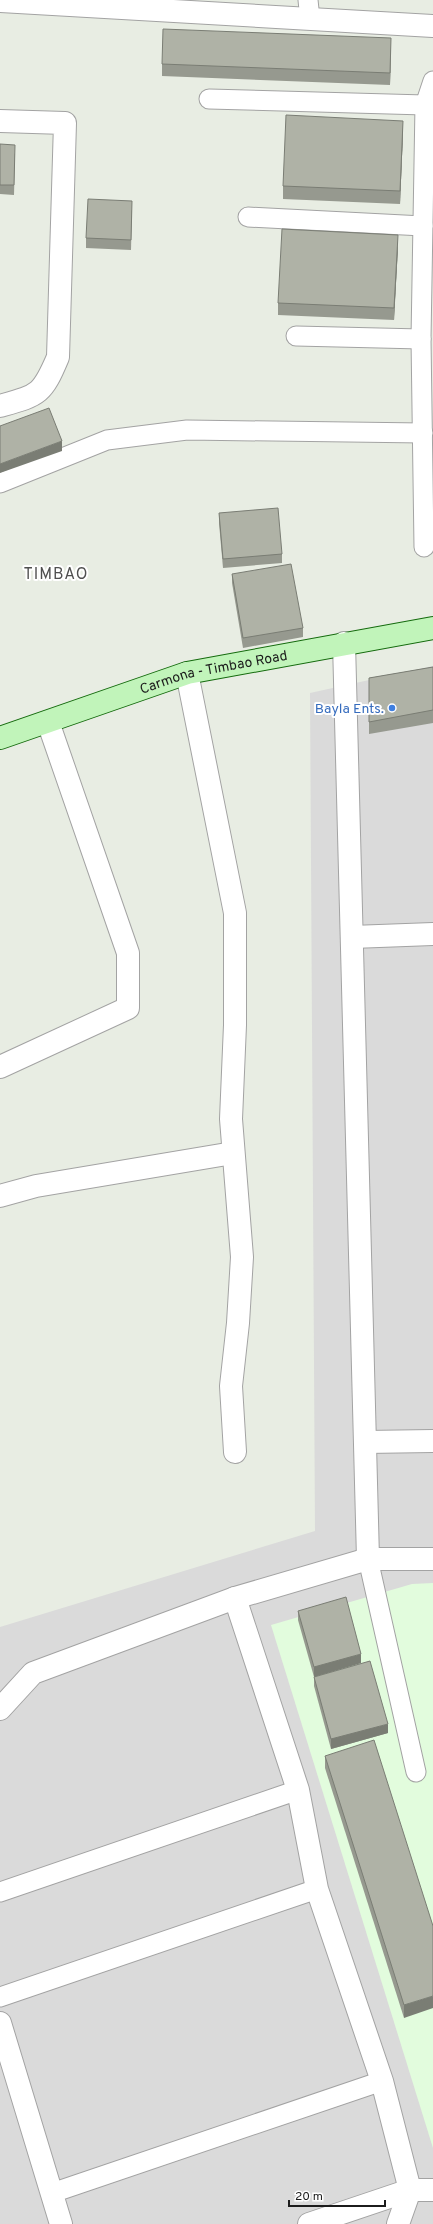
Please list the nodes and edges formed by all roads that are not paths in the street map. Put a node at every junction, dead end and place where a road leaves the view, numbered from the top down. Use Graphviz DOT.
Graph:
graph roads {
  1 [pos="0,1"];
  2 [pos="309,9"];
  3 [pos="433,26"];
  4 [pos="433,81"];
  5 [pos="209,99"];
  6 [pos="425,105"];
  7 [pos="0,121"];
  8 [pos="248,217"];
  9 [pos="423,226"];
  10 [pos="296,336"];
  11 [pos="421,339"];
  12 [pos="0,406"];
  13 [pos="423,433"];
  14 [pos="0,483"];
  15 [pos="424,547"];
  16 [pos="433,628"];
  17 [pos="344,643"];
  18 [pos="187,673"];
  19 [pos="48,722"];
  20 [pos="0,738"];
  21 [pos="433,934"];
  22 [pos="352,937"];
  23 [pos="0,1067"];
  24 [pos="233,1153"];
  25 [pos="0,1196"];
  26 [pos="433,1441"];
  27 [pos="365,1442"];
  28 [pos="235,1452"];
  29 [pos="368,1559"];
  30 [pos="433,1559"];
  31 [pos="235,1598"];
  32 [pos="0,1709"];
  33 [pos="416,1772"];
  34 [pos="298,1790"];
  35 [pos="317,1889"];
  36 [pos="0,1892"];
  37 [pos="0,1997"];
  38 [pos="0,2022"];
  39 [pos="382,2081"];
  40 [pos="410,2190"];
  41 [pos="433,2190"];
  42 [pos="52,2193"];
  43 [pos="61,2224"];
  44 [pos="309,2224"];
  45 [pos="398,2224"];
  1 -- 2 [label="street"];
  2 -- 3 [label="street"];
  4 -- 6 [label="lane"];
  5 -- 6 [label="lane"];
  6 -- 9 [label="lane"];
  7 -- 12 [label="street"];
  8 -- 9 [label="lane"];
  9 -- 11 [label="lane"];
  10 -- 11 [label="lane"];
  11 -- 13 [label="lane"];
  13 -- 14 [label="lane"];
  13 -- 15 [label="lane"];
  16 -- 17 [label="main road, Carmona - Timbao Road"];
  17 -- 18 [label="main road, Carmona - Timbao Road"];
  17 -- 22 [label="street"];
  18 -- 19 [label="main road, Carmona - Timbao Road"];
  18 -- 24 [label="street"];
  19 -- 20 [label="main road, Carmona - Timbao Road"];
  19 -- 23 [label="street"];
  21 -- 22 [label="street"];
  22 -- 27 [label="street"];
  24 -- 25 [label="street"];
  24 -- 28 [label="street"];
  26 -- 27 [label="street"];
  27 -- 29 [label="street"];
  29 -- 30 [label="street"];
  29 -- 31 [label="street"];
  29 -- 33 [label="lane"];
  31 -- 32 [label="street"];
  31 -- 34 [label="street"];
  34 -- 35 [label="street"];
  34 -- 36 [label="lane"];
  35 -- 37 [label="lane"];
  35 -- 39 [label="street"];
  38 -- 42 [label="street"];
  39 -- 40 [label="street"];
  39 -- 42 [label="lane"];
  40 -- 41 [label="street"];
  40 -- 44 [label="street"];
  40 -- 45 [label="street"];
  42 -- 43 [label="street"];
}
